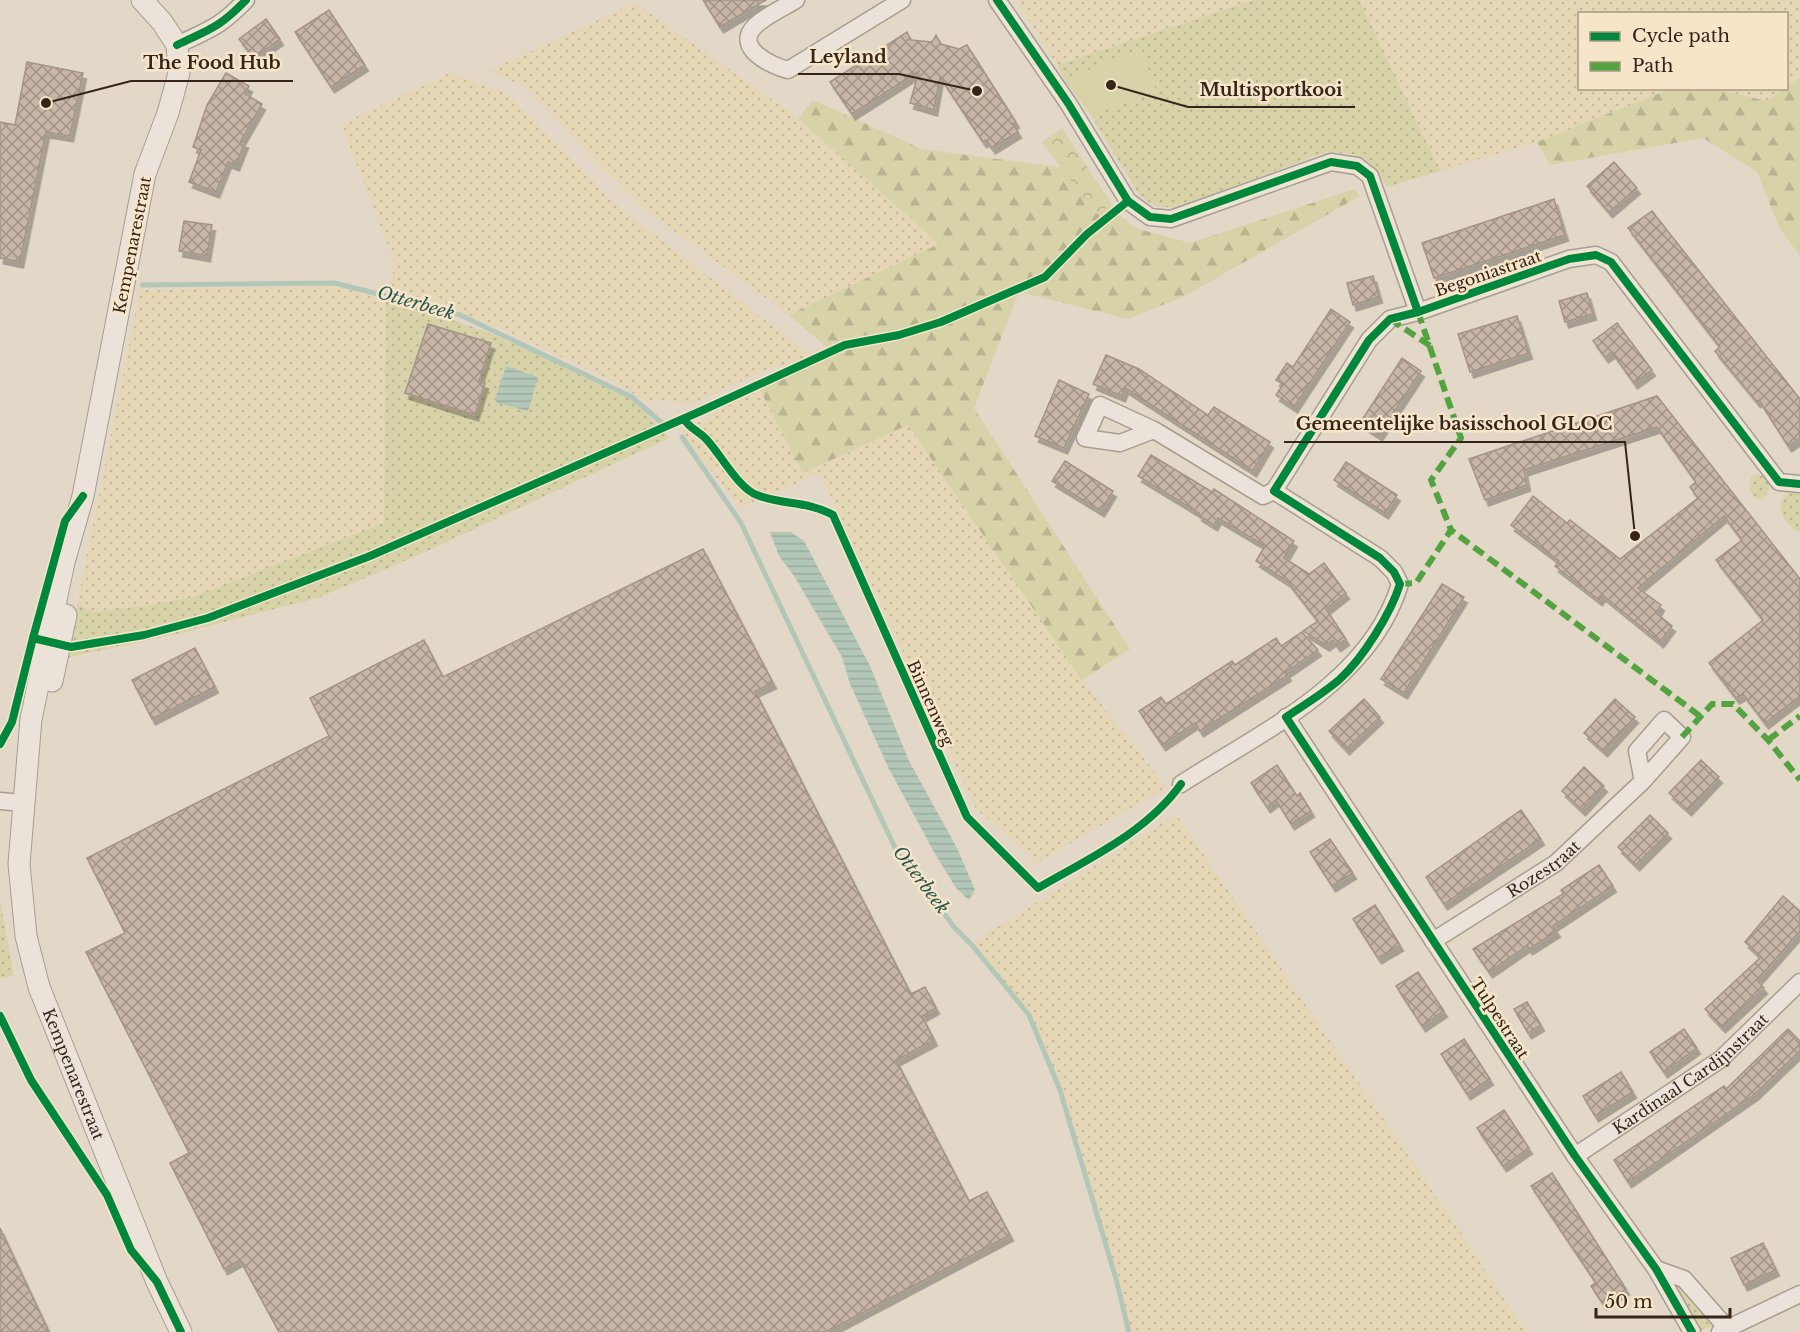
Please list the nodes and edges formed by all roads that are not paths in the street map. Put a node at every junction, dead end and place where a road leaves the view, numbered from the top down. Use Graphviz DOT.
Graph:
graph roads {
  1 [pos="142,0"];
  2 [pos="246,0"];
  3 [pos="796,0"];
  4 [pos="902,0"];
  5 [pos="998,0"];
  6 [pos="177,45"];
  7 [pos="1419,312"];
  8 [pos="1154,430"];
  9 [pos="1800,484"];
  10 [pos="1274,491"];
  11 [pos="1286,717"];
  12 [pos="1643,781"];
  13 [pos="1181,784"];
  14 [pos="0,801"];
  15 [pos="23,803"];
  16 [pos="1433,941"];
  17 [pos="1800,982"];
  18 [pos="1575,1156"];
  19 [pos="1656,1269"];
  20 [pos="1800,1294"];
  21 [pos="1724,1330"];
  22 [pos="181,1332"];
  23 [pos="1692,1332"];
  1 -- 6 [label="street"];
  2 -- 6 [label="street"];
  3 -- 4 [label="street"];
  5 -- 7 [label="street"];
  6 -- 15 [label="street, Kempenarestraat"];
  7 -- 9 [label="street, Begoniastraat"];
  7 -- 10 [label="street, Begoniastraat"];
  8 -- 10 [label="street"];
  10 -- 11 [label="street"];
  11 -- 13 [label="street"];
  11 -- 16 [label="street, Tulpestraat"];
  12 -- 16 [label="street, Rozestraat"];
  14 -- 15 [label="street"];
  15 -- 22 [label="street, Kempenarestraat"];
  16 -- 18 [label="street, Tulpestraat"];
  17 -- 18 [label="street, Kardinaal Cardijnstraat"];
  18 -- 19 [label="street, Tulpestraat"];
  19 -- 21 [label="street"];
  19 -- 23 [label="street, Tulpestraat"];
  20 -- 21 [label="street"];
}
